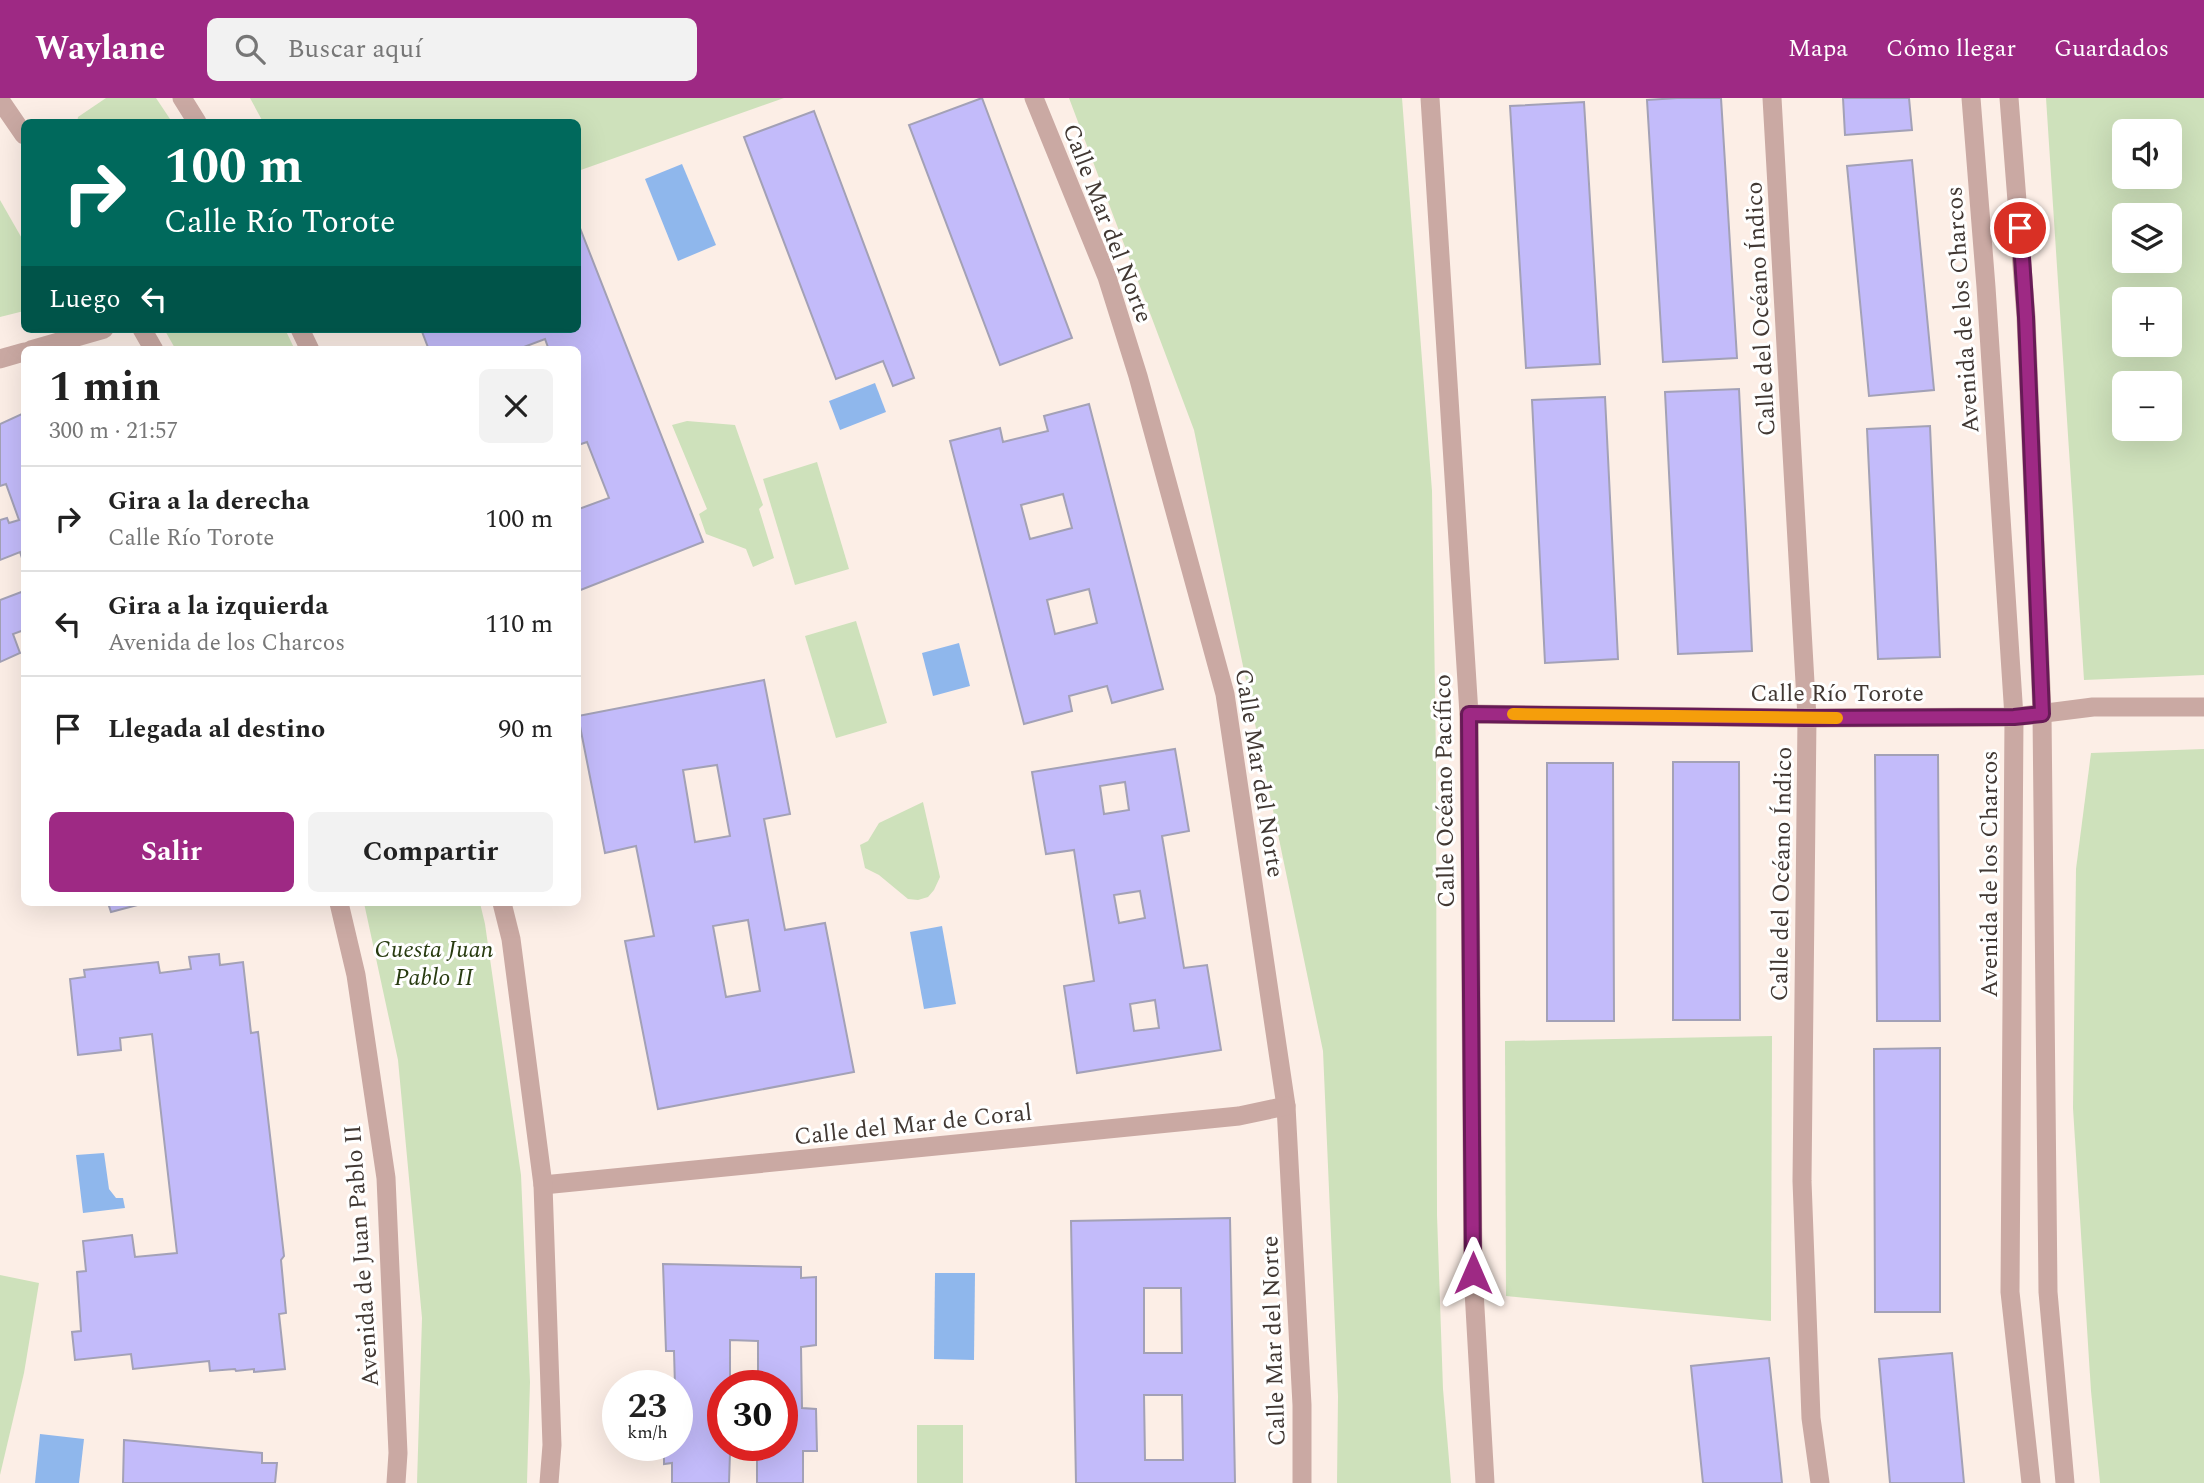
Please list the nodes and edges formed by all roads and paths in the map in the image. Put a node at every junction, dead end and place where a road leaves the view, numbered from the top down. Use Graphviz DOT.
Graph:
graph roads {
  1 [pos="182,98"];
  2 [pos="1034,98"];
  3 [pos="1430,98"];
  4 [pos="1772,98"];
  5 [pos="1971,98"];
  6 [pos="2009,98"];
  7 [pos="0,100"];
  8 [pos="195,119"];
  9 [pos="21,131"];
  10 [pos="90,333"];
  11 [pos="45,346"];
  12 [pos="21,353"];
  13 [pos="0,359"];
  14 [pos="2204,707"];
  15 [pos="1469,714"];
  16 [pos="2042,714"];
  17 [pos="2014,717"];
  18 [pos="1807,718"];
  19 [pos="340,906"];
  20 [pos="503,906"];
  21 [pos="1286,1106"];
  22 [pos="544,1185"];
  23 [pos="397,1483"];
  24 [pos="549,1483"];
  25 [pos="1302,1483"];
  26 [pos="1485,1483"];
  27 [pos="1820,1483"];
  28 [pos="2031,1483"];
  29 [pos="2065,1483"];
  1 -- 8 [label="street"];
  2 -- 21 [label="street, Calle Mar del Norte"];
  3 -- 15 [label="street, Calle Océano Pacífico"];
  4 -- 18 [label="street, Calle del Océano Índico"];
  5 -- 17 [label="street, Avenida de los Charcos"];
  6 -- 16 [label="street"];
  7 -- 9 [label="street"];
  10 -- 11 [label="street"];
  12 -- 13 [label="street"];
  14 -- 16 [label="street, Calle Río Torote"];
  15 -- 18 [label="street, Calle Río Torote"];
  15 -- 26 [label="street, Calle Océano Pacífico"];
  16 -- 17 [label="street, Calle Río Torote"];
  16 -- 29 [label="street"];
  17 -- 18 [label="street, Calle Río Torote"];
  17 -- 28 [label="street, Avenida de los Charcos"];
  18 -- 27 [label="street, Calle del Océano Índico"];
  19 -- 23 [label="street, Avenida de Juan Pablo II"];
  20 -- 22 [label="street"];
  21 -- 22 [label="street, Calle del Mar de Coral"];
  21 -- 25 [label="street, Calle Mar del Norte"];
  22 -- 24 [label="street"];
}
